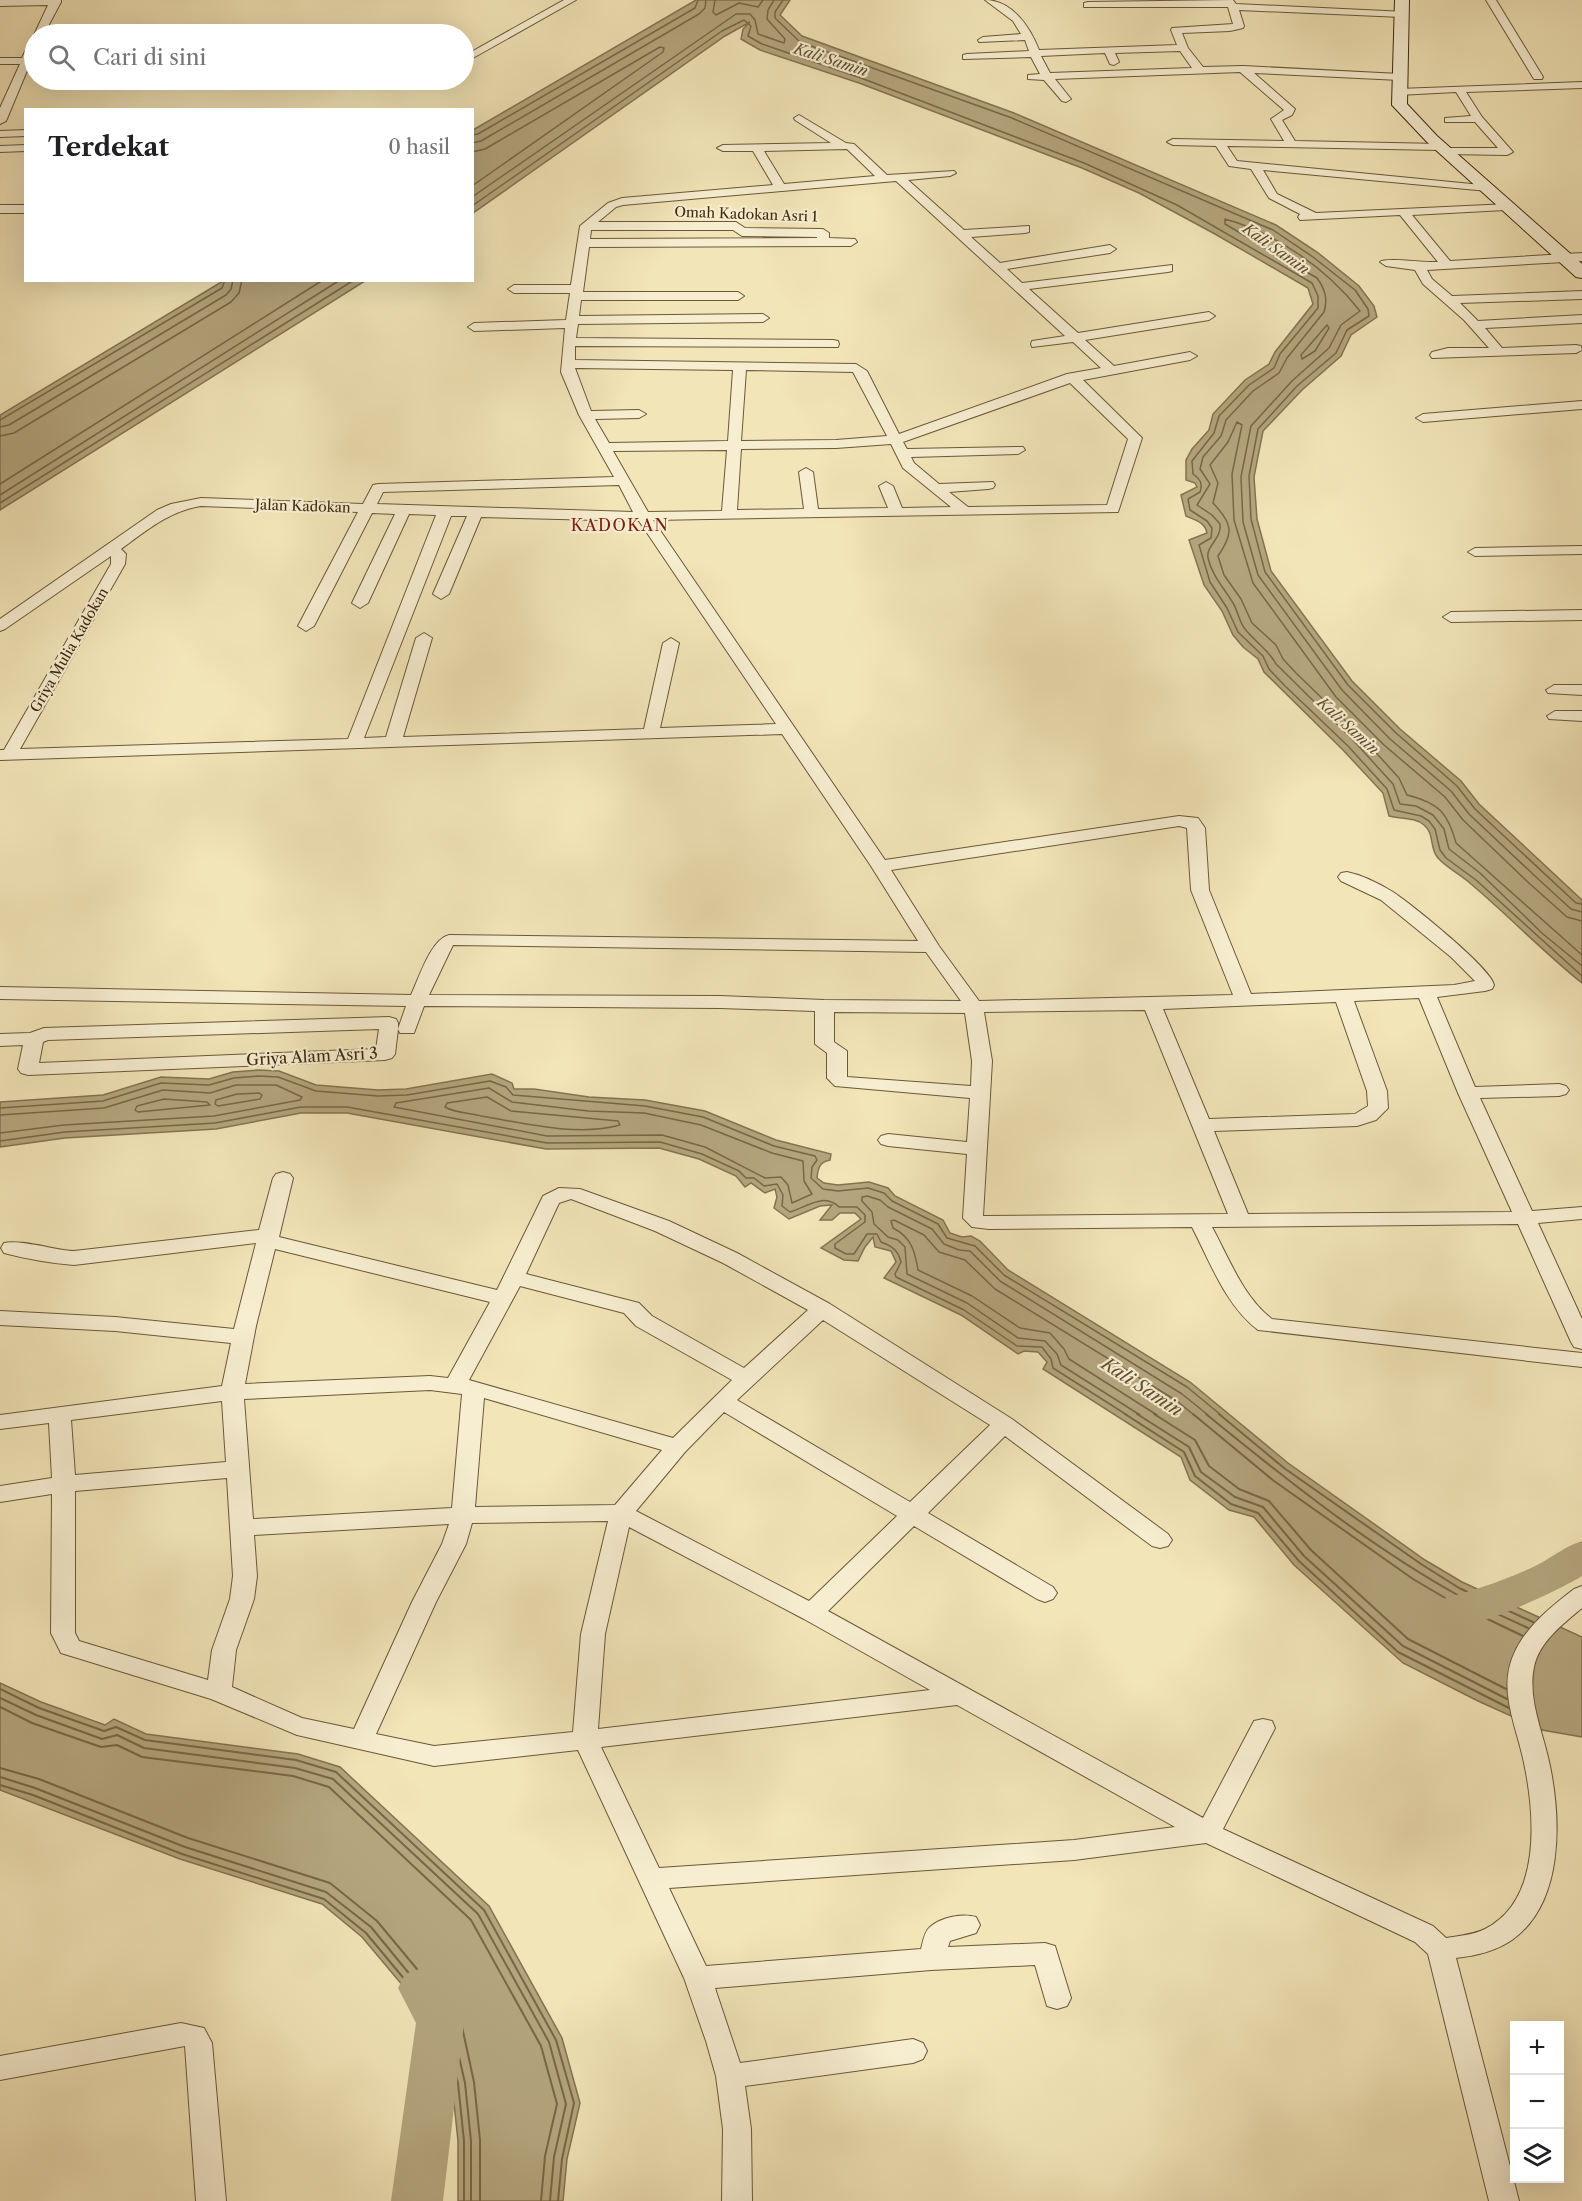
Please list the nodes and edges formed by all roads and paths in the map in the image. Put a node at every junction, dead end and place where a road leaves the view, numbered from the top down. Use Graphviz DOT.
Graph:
graph roads {
  1 [pos="571,0"];
  2 [pos="990,0"];
  3 [pos="1491,0"];
  4 [pos="56,1"];
  5 [pos="0,3"];
  6 [pos="1231,4"];
  7 [pos="1088,5"];
  8 [pos="1402,7"];
  9 [pos="1170,14"];
  10 [pos="44,24"];
  11 [pos="1236,27"];
  12 [pos="1221,38"];
  13 [pos="1032,39"];
  14 [pos="982,40"];
  15 [pos="1183,48"];
  16 [pos="1109,50"];
  17 [pos="1034,52"];
  18 [pos="474,54"];
  19 [pos="24,55"];
  20 [pos="1243,56"];
  21 [pos="967,57"];
  22 [pos="1192,60"];
  23 [pos="0,62"];
  24 [pos="24,62"];
  25 [pos="1114,63"];
  26 [pos="1040,65"];
  27 [pos="1245,69"];
  28 [pos="1121,75"];
  29 [pos="1199,75"];
  30 [pos="1047,76"];
  31 [pos="1032,77"];
  32 [pos="1538,77"];
  33 [pos="1399,84"];
  34 [pos="1582,85"];
  35 [pos="1460,89"];
  36 [pos="1066,99"];
  37 [pos="799,118"];
  38 [pos="1479,119"];
  39 [pos="1449,120"];
  40 [pos="0,121"];
  41 [pos="0,134"];
  42 [pos="24,134"];
  43 [pos="1173,142"];
  44 [pos="1219,142"];
  45 [pos="1290,142"];
  46 [pos="842,145"];
  47 [pos="0,148"];
  48 [pos="24,148"];
  49 [pos="723,148"];
  50 [pos="757,149"];
  51 [pos="1443,149"];
  52 [pos="1233,164"];
  53 [pos="1220,165"];
  54 [pos="1254,165"];
  55 [pos="950,173"];
  56 [pos="899,178"];
  57 [pos="885,179"];
  58 [pos="1488,188"];
  59 [pos="781,189"];
  60 [pos="1505,206"];
  61 [pos="0,209"];
  62 [pos="24,209"];
  63 [pos="1403,211"];
  64 [pos="586,226"];
  65 [pos="1025,229"];
  66 [pos="960,234"];
  67 [pos="823,242"];
  68 [pos="851,242"];
  69 [pos="584,243"];
  70 [pos="1110,249"];
  71 [pos="1565,257"];
  72 [pos="1582,257"];
  73 [pos="1386,262"];
  74 [pos="1446,264"];
  75 [pos="996,267"];
  76 [pos="1419,267"];
  77 [pos="1168,268"];
  78 [pos="1582,273"];
  79 [pos="1019,287"];
  80 [pos="513,289"];
  81 [pos="577,292"];
  82 [pos="1582,295"];
  83 [pos="738,296"];
  84 [pos="1449,300"];
  85 [pos="1209,316"];
  86 [pos="763,318"];
  87 [pos="1582,319"];
  88 [pos="572,322"];
  89 [pos="1475,325"];
  90 [pos="474,327"];
  91 [pos="1076,336"];
  92 [pos="569,342"];
  93 [pos="833,344"];
  94 [pos="1037,344"];
  95 [pos="1580,351"];
  96 [pos="1499,352"];
  97 [pos="1437,355"];
  98 [pos="1190,356"];
  99 [pos="569,364"];
  100 [pos="740,368"];
  101 [pos="1111,370"];
  102 [pos="1072,377"];
  103 [pos="1582,405"];
  104 [pos="639,414"];
  105 [pos="586,415"];
  106 [pos="1423,418"];
  107 [pos="733,444"];
  108 [pos="898,446"];
  109 [pos="603,447"];
  110 [pos="1018,450"];
  111 [pos="806,472"];
  112 [pos="622,481"];
  113 [pos="988,485"];
  114 [pos="886,486"];
  115 [pos="937,488"];
  116 [pos="367,508"];
  117 [pos="404,510"];
  118 [pos="964,511"];
  119 [pos="445,512"];
  120 [pos="476,513"];
  121 [pos="897,513"];
  122 [pos="812,515"];
  123 [pos="729,516"];
  124 [pos="644,518"];
  125 [pos="111,549"];
  126 [pos="1582,550"];
  127 [pos="1475,552"];
  128 [pos="441,594"];
  129 [pos="360,603"];
  130 [pos="1582,615"];
  131 [pos="1451,617"];
  132 [pos="0,626"];
  133 [pos="306,626"];
  134 [pos="424,638"];
  135 [pos="671,643"];
  136 [pos="1554,690"];
  137 [pos="1582,690"];
  138 [pos="1555,716"];
  139 [pos="1582,716"];
  140 [pos="786,729"];
  141 [pos="651,734"];
  142 [pos="393,742"];
  143 [pos="354,743"];
  144 [pos="5,755"];
  145 [pos="880,866"];
  146 [pos="1347,877"];
  147 [pos="932,947"];
  148 [pos="0,993"];
  149 [pos="1426,993"];
  150 [pos="1343,996"];
  151 [pos="1244,1000"];
  152 [pos="417,1001"];
  153 [pos="1152,1004"];
  154 [pos="824,1006"];
  155 [pos="974,1007"];
  156 [pos="407,1029"];
  157 [pos="34,1039"];
  158 [pos="0,1040"];
  159 [pos="1559,1090"];
  160 [pos="981,1093"];
  161 [pos="1468,1093"];
  162 [pos="1203,1125"];
  163 [pos="888,1140"];
  164 [pos="978,1149"];
  165 [pos="283,1178"];
  166 [pos="1582,1213"];
  167 [pos="1524,1218"];
  168 [pos="1199,1222"];
  169 [pos="1241,1222"];
  170 [pos="269,1238"];
  171 [pos="11,1248"];
  172 [pos="514,1278"];
  173 [pos="502,1298"];
  174 [pos="822,1309"];
  175 [pos="0,1318"];
  176 [pos="243,1337"];
  177 [pos="1582,1342"];
  178 [pos="1582,1360"];
  179 [pos="747,1379"];
  180 [pos="464,1386"];
  181 [pos="232,1392"];
  182 [pos="722,1401"];
  183 [pos="60,1415"];
  184 [pos="0,1422"];
  185 [pos="1005,1424"];
  186 [pos="677,1447"];
  187 [pos="236,1468"];
  188 [pos="64,1484"];
  189 [pos="0,1494"];
  190 [pos="621,1513"];
  191 [pos="463,1515"];
  192 [pos="914,1515"];
  193 [pos="241,1528"];
  194 [pos="1160,1540"];
  195 [pos="1045,1593"];
  196 [pos="1582,1595"];
  197 [pos="812,1613"];
  198 [pos="219,1692"];
  199 [pos="961,1695"];
  200 [pos="1263,1728"];
  201 [pos="585,1739"];
  202 [pos="361,1740"];
  203 [pos="1208,1833"];
  204 [pos="651,1879"];
  205 [pos="968,1924"];
  206 [pos="1440,1949"];
  207 [pos="931,1959"];
  208 [pos="698,1978"];
  209 [pos="1057,1998"];
  210 [pos="913,2051"];
  211 [pos="0,2067"];
  212 [pos="730,2076"];
  213 [pos="212,2201"];
  214 [pos="737,2201"];
  215 [pos="1504,2201"];
  1 -- 18 [label="street"];
  2 -- 13 [label="street"];
  3 -- 32 [label="street"];
  4 -- 5 [label="street"];
  4 -- 10 [label="street"];
  6 -- 8 [label="street"];
  6 -- 9 [label="street"];
  6 -- 11 [label="street"];
  7 -- 9 [label="street"];
  8 -- 33 [label="street"];
  9 -- 11 [label="street"];
  9 -- 15 [label="street"];
  11 -- 12 [label="street"];
  13 -- 14 [label="street"];
  13 -- 17 [label="street"];
  15 -- 16 [label="street"];
  15 -- 22 [label="street"];
  16 -- 17 [label="street"];
  16 -- 25 [label="street"];
  17 -- 21 [label="street"];
  17 -- 26 [label="street"];
  19 -- 23 [label="street"];
  20 -- 27 [label="street"];
  22 -- 25 [label="street"];
  22 -- 29 [label="street"];
  24 -- 40 [label="street"];
  25 -- 26 [label="street"];
  25 -- 28 [label="street"];
  26 -- 30 [label="street"];
  27 -- 29 [label="street"];
  27 -- 33 [label="street"];
  27 -- 45 [label="street"];
  28 -- 29 [label="street"];
  28 -- 30 [label="street"];
  30 -- 31 [label="street"];
  30 -- 36 [label="street"];
  33 -- 35 [label="street"];
  33 -- 51 [label="street"];
  34 -- 35 [label="street"];
  35 -- 38 [label="street"];
  37 -- 46 [label="street"];
  38 -- 39 [label="street"];
  38 -- 51 [label="street"];
  41 -- 42 [label="street"];
  43 -- 44 [label="street"];
  44 -- 45 [label="street"];
  44 -- 52 [label="street"];
  45 -- 51 [label="street"];
  46 -- 50 [label="street"];
  46 -- 57 [label="street"];
  47 -- 48 [label="street"];
  49 -- 50 [label="street"];
  50 -- 59 [label="street"];
  51 -- 58 [label="street"];
  52 -- 53 [label="street"];
  52 -- 54 [label="street"];
  54 -- 58 [label="street"];
  54 -- 63 [label="street"];
  55 -- 56 [label="street"];
  56 -- 57 [label="street"];
  56 -- 66 [label="street"];
  57 -- 59 [label="street"];
  58 -- 60 [label="street"];
  59 -- 64 [label="street"];
  60 -- 63 [label="street"];
  60 -- 71 [label="street"];
  61 -- 62 [label="street"];
  63 -- 74 [label="street"];
  64 -- 67 [label="street, Omah Kadokan Asri 1"];
  64 -- 69 [label="street"];
  65 -- 66 [label="street"];
  66 -- 75 [label="street"];
  67 -- 68 [label="street, Omah Kadokan Asri 1"];
  67 -- 69 [label="street, Omah Kadokan Asri 1"];
  69 -- 81 [label="street"];
  70 -- 75 [label="street"];
  71 -- 72 [label="street"];
  71 -- 74 [label="street"];
  71 -- 78 [label="street"];
  73 -- 76 [label="street"];
  74 -- 76 [label="street"];
  75 -- 79 [label="street"];
  76 -- 84 [label="street"];
  77 -- 79 [label="street"];
  79 -- 91 [label="street"];
  80 -- 81 [label="street"];
  81 -- 83 [label="street"];
  81 -- 88 [label="street"];
  82 -- 84 [label="street"];
  84 -- 89 [label="street"];
  85 -- 91 [label="street"];
  86 -- 88 [label="street"];
  87 -- 89 [label="street"];
  88 -- 90 [label="street"];
  88 -- 92 [label="street"];
  89 -- 96 [label="street"];
  91 -- 94 [label="street"];
  91 -- 101 [label="street"];
  92 -- 93 [label="street"];
  92 -- 99 [label="street"];
  95 -- 96 [label="street"];
  96 -- 97 [label="street"];
  98 -- 101 [label="street"];
  99 -- 100 [label="street"];
  99 -- 105 [label="street"];
  100 -- 107 [label="street"];
  100 -- 108 [label="street"];
  101 -- 102 [label="street"];
  102 -- 108 [label="street"];
  102 -- 118 [label="street, Jalan Kadokan"];
  103 -- 106 [label="street"];
  104 -- 105 [label="street"];
  105 -- 109 [label="street"];
  107 -- 108 [label="street"];
  107 -- 109 [label="street"];
  107 -- 123 [label="street"];
  108 -- 110 [label="street"];
  108 -- 115 [label="street"];
  109 -- 112 [label="street"];
  111 -- 122 [label="street"];
  112 -- 116 [label="street"];
  112 -- 124 [label="street"];
  113 -- 115 [label="street"];
  114 -- 121 [label="street"];
  115 -- 118 [label="street"];
  116 -- 117 [label="street, Jalan Kadokan"];
  116 -- 125 [label="street, Jalan Kadokan"];
  116 -- 133 [label="street"];
  117 -- 119 [label="street, Jalan Kadokan"];
  117 -- 129 [label="street"];
  118 -- 121 [label="street, Jalan Kadokan"];
  119 -- 120 [label="street, Jalan Kadokan"];
  119 -- 143 [label="street"];
  120 -- 124 [label="street, Jalan Kadokan"];
  120 -- 128 [label="street"];
  121 -- 122 [label="street, Jalan Kadokan"];
  122 -- 123 [label="street, Jalan Kadokan"];
  123 -- 124 [label="street, Jalan Kadokan"];
  124 -- 140 [label="street"];
  125 -- 132 [label="street, Jalan Kadokan"];
  125 -- 144 [label="street, Griya Mulia Kadokan"];
  126 -- 127 [label="street"];
  130 -- 131 [label="street"];
  134 -- 142 [label="street"];
  135 -- 141 [label="street"];
  136 -- 137 [label="street"];
  138 -- 139 [label="street"];
  140 -- 141 [label="street"];
  140 -- 145 [label="street"];
  141 -- 142 [label="street"];
  142 -- 143 [label="street"];
  143 -- 144 [label="street"];
  145 -- 147 [label="street"];
  145 -- 151 [label="street"];
  146 -- 149 [label="street"];
  147 -- 152 [label="street"];
  147 -- 155 [label="street"];
  148 -- 152 [label="street"];
  149 -- 150 [label="street"];
  149 -- 161 [label="street"];
  150 -- 151 [label="street"];
  150 -- 162 [label="street"];
  151 -- 153 [label="street"];
  152 -- 154 [label="street"];
  152 -- 156 [label="street"];
  153 -- 155 [label="street"];
  153 -- 162 [label="street"];
  154 -- 155 [label="street"];
  154 -- 160 [label="street"];
  155 -- 160 [label="street"];
  157 -- 157 [label="street, Griya Alam Asri 3"];
  157 -- 158 [label="street, Griya Alam Asri 3"];
  159 -- 161 [label="street"];
  160 -- 164 [label="street"];
  161 -- 167 [label="street"];
  162 -- 169 [label="street"];
  163 -- 164 [label="street"];
  164 -- 168 [label="street"];
  165 -- 170 [label="street"];
  166 -- 167 [label="street"];
  167 -- 169 [label="street"];
  167 -- 177 [label="street"];
  168 -- 169 [label="street"];
  168 -- 178 [label="street"];
  170 -- 171 [label="street"];
  170 -- 173 [label="street"];
  170 -- 176 [label="street"];
  172 -- 173 [label="street"];
  172 -- 174 [label="street"];
  172 -- 179 [label="street"];
  173 -- 180 [label="street"];
  174 -- 179 [label="street"];
  174 -- 185 [label="street"];
  175 -- 176 [label="street"];
  176 -- 181 [label="street"];
  179 -- 182 [label="street"];
  180 -- 181 [label="street"];
  180 -- 186 [label="street"];
  180 -- 191 [label="street"];
  181 -- 183 [label="street"];
  181 -- 187 [label="street"];
  182 -- 186 [label="street"];
  182 -- 192 [label="street"];
  183 -- 184 [label="street"];
  183 -- 188 [label="street"];
  185 -- 192 [label="street"];
  185 -- 194 [label="street"];
  186 -- 190 [label="street"];
  187 -- 188 [label="street"];
  187 -- 193 [label="street"];
  188 -- 189 [label="street"];
  188 -- 198 [label="street"];
  190 -- 191 [label="street"];
  190 -- 197 [label="street"];
  190 -- 201 [label="street"];
  191 -- 193 [label="street"];
  191 -- 202 [label="street"];
  192 -- 195 [label="street"];
  192 -- 197 [label="street"];
  193 -- 198 [label="street"];
  196 -- 206 [label="street"];
  197 -- 199 [label="street"];
  198 -- 202 [label="street"];
  199 -- 201 [label="street"];
  199 -- 203 [label="street"];
  200 -- 203 [label="street"];
  201 -- 202 [label="street"];
  201 -- 204 [label="street"];
  203 -- 204 [label="street"];
  203 -- 206 [label="street"];
  204 -- 208 [label="street"];
  205 -- 207 [label="street"];
  206 -- 215 [label="street"];
  207 -- 208 [label="street"];
  207 -- 209 [label="street"];
  208 -- 212 [label="street"];
  210 -- 212 [label="street"];
  211 -- 213 [label="street"];
  212 -- 214 [label="street"];
}
